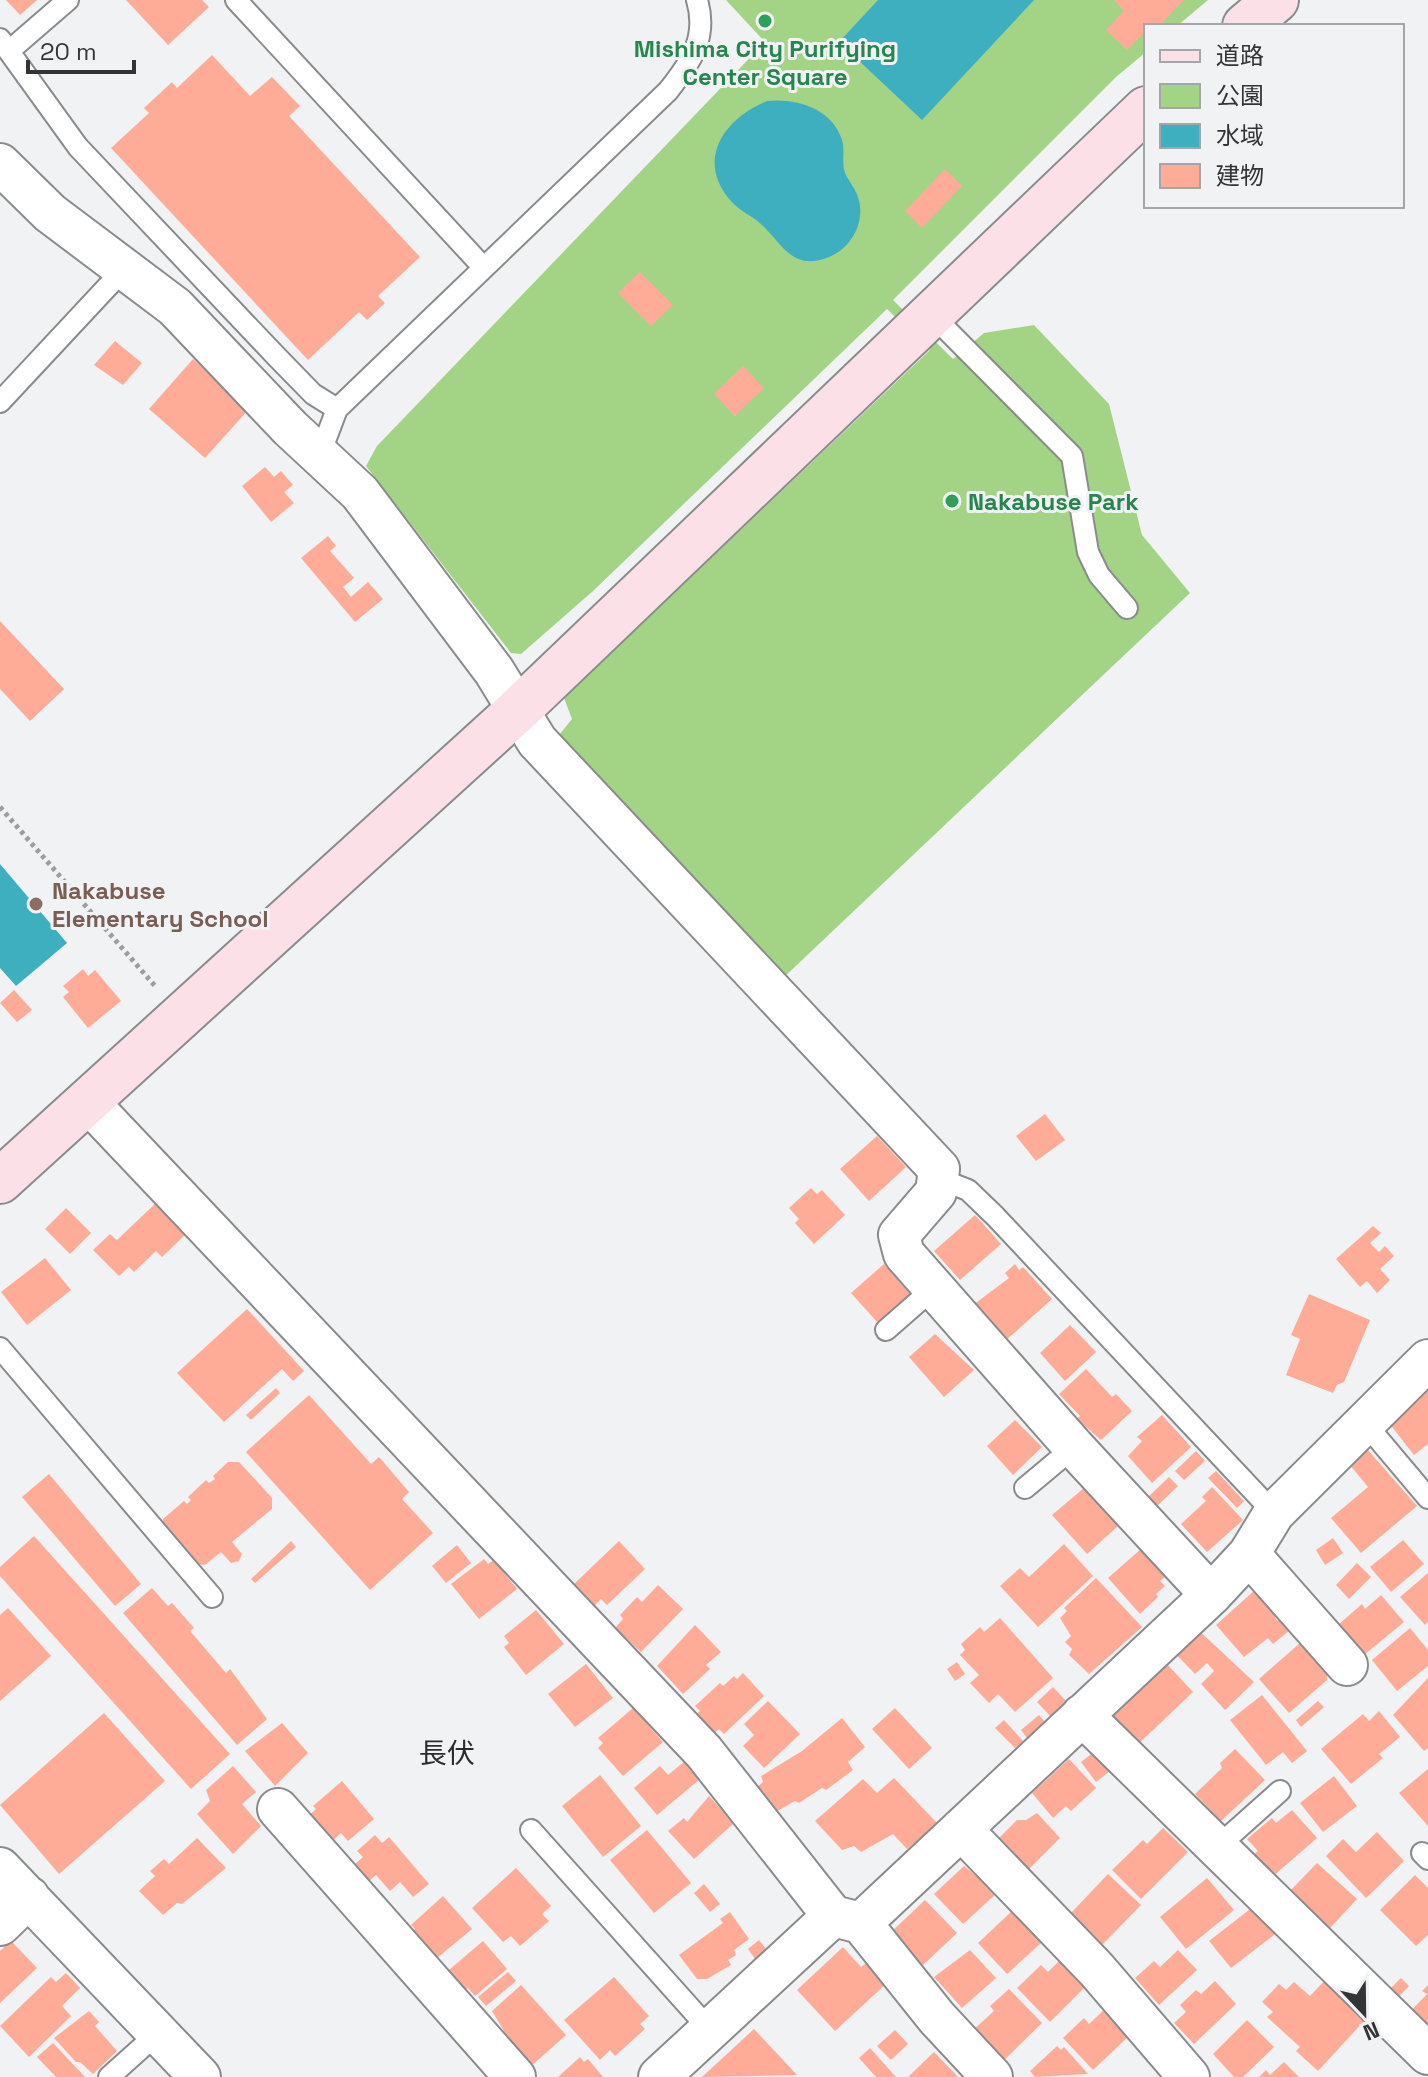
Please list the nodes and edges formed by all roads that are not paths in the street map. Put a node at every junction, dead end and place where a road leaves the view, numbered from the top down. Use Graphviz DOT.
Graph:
graph roads {
  1 [pos="68,0"];
  2 [pos="236,0"];
  3 [pos="697,0"];
  4 [pos="1276,0"];
  5 [pos="1247,24"];
  6 [pos="4,45"];
  7 [pos="1144,111"];
  8 [pos="0,164"];
  9 [pos="125,268"];
  10 [pos="484,268"];
  11 [pos="933,316"];
  12 [pos="0,402"];
  13 [pos="337,409"];
  14 [pos="320,454"];
  15 [pos="1127,608"];
  16 [pos="518,710"];
  17 [pos="88,1102"];
  18 [pos="940,1179"];
  19 [pos="0,1181"];
  20 [pos="934,1288"];
  21 [pos="886,1330"];
  22 [pos="0,1348"];
  23 [pos="1428,1360"];
  24 [pos="1364,1422"];
  25 [pos="1074,1447"];
  26 [pos="1025,1488"];
  27 [pos="1428,1498"];
  28 [pos="1274,1513"];
  29 [pos="1249,1554"];
  30 [pos="1211,1595"];
  31 [pos="212,1597"];
  32 [pos="1347,1665"];
  33 [pos="1082,1715"];
  34 [pos="1280,1791"];
  35 [pos="278,1809"];
  36 [pos="961,1829"];
  37 [pos="531,1830"];
  38 [pos="1215,1849"];
  39 [pos="0,1868"];
  40 [pos="29,1897"];
  41 [pos="847,1920"];
  42 [pos="0,1925"];
  43 [pos="710,2030"];
  44 [pos="158,2033"];
  45 [pos="1428,2054"];
  46 [pos="109,2077"];
  47 [pos="200,2077"];
  48 [pos="515,2077"];
  49 [pos="659,2077"];
  50 [pos="992,2077"];
  51 [pos="1189,2077"];
  1 -- 6 [label="lane"];
  2 -- 10 [label="lane"];
  3 -- 10 [label="lane"];
  4 -- 5 [label="street"];
  6 -- 13 [label="lane"];
  7 -- 11 [label="street"];
  8 -- 9 [label="street"];
  9 -- 12 [label="lane"];
  9 -- 14 [label="street"];
  10 -- 13 [label="lane"];
  11 -- 15 [label="lane"];
  11 -- 16 [label="street"];
  13 -- 14 [label="lane"];
  14 -- 16 [label="street"];
  16 -- 17 [label="street"];
  16 -- 18 [label="street"];
  17 -- 19 [label="street"];
  17 -- 41 [label="street"];
  18 -- 20 [label="street"];
  18 -- 28 [label="lane"];
  20 -- 21 [label="lane"];
  20 -- 25 [label="street"];
  22 -- 31 [label="lane"];
  23 -- 24 [label="street"];
  24 -- 27 [label="lane"];
  24 -- 28 [label="street"];
  25 -- 26 [label="lane"];
  25 -- 30 [label="street"];
  28 -- 29 [label="street"];
  29 -- 30 [label="street"];
  29 -- 32 [label="street"];
  30 -- 33 [label="street"];
  33 -- 36 [label="street"];
  33 -- 38 [label="street"];
  34 -- 38 [label="lane"];
  35 -- 48 [label="street"];
  36 -- 41 [label="street"];
  36 -- 51 [label="street"];
  37 -- 43 [label="lane"];
  38 -- 45 [label="street"];
  39 -- 40 [label="street"];
  40 -- 42 [label="street"];
  40 -- 44 [label="street"];
  41 -- 43 [label="street"];
  41 -- 50 [label="street"];
  43 -- 49 [label="street"];
  44 -- 46 [label="lane"];
  44 -- 47 [label="street"];
}
